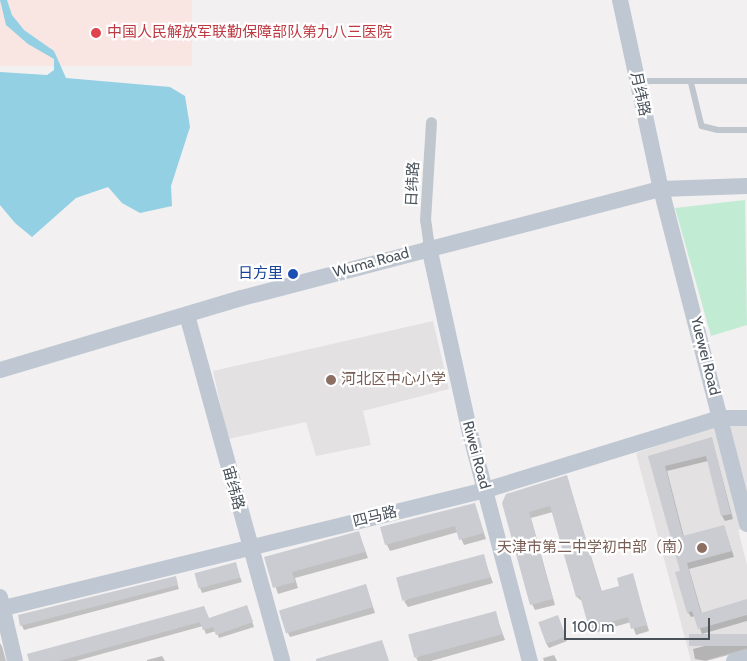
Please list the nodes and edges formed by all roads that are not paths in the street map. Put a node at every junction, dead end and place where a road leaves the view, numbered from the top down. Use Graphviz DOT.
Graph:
graph roads {
  1 [pos="620,0"];
  2 [pos="638,81"];
  3 [pos="691,81"];
  4 [pos="747,81"];
  5 [pos="431,122"];
  6 [pos="747,130"];
  7 [pos="747,186"];
  8 [pos="661,189"];
  9 [pos="429,247"];
  10 [pos="187,315"];
  11 [pos="0,370"];
  12 [pos="720,418"];
  13 [pos="747,418"];
  14 [pos="486,490"];
  15 [pos="747,524"];
  16 [pos="249,548"];
  17 [pos="1,605"];
  18 [pos="747,658"];
  19 [pos="15,661"];
  20 [pos="282,661"];
  21 [pos="530,661"];
  22 [pos="734,661"];
  1 -- 2 [label="street, 月纬路"];
  2 -- 3 [label="lane"];
  2 -- 8 [label="street, 月纬路"];
  3 -- 4 [label="lane"];
  3 -- 6 [label="lane"];
  5 -- 9 [label="street, 日纬路"];
  7 -- 8 [label="street, Wuma Road"];
  8 -- 9 [label="street, Wuma Road"];
  8 -- 12 [label="street, Yuewei Road"];
  9 -- 10 [label="street, Wuma Road"];
  9 -- 14 [label="street, Riwei Road"];
  10 -- 11 [label="street, Wuma Road"];
  10 -- 16 [label="street, 宙纬路"];
  12 -- 13 [label="street, 四马路"];
  12 -- 14 [label="street, 四马路"];
  12 -- 15 [label="street, Yuewei Road"];
  14 -- 16 [label="street, 四马路"];
  14 -- 21 [label="street, Riwei Road"];
  16 -- 17 [label="street, 四马路"];
  16 -- 20 [label="street, 宙纬路"];
  17 -- 19 [label="street"];
  18 -- 22 [label="street"];
}
